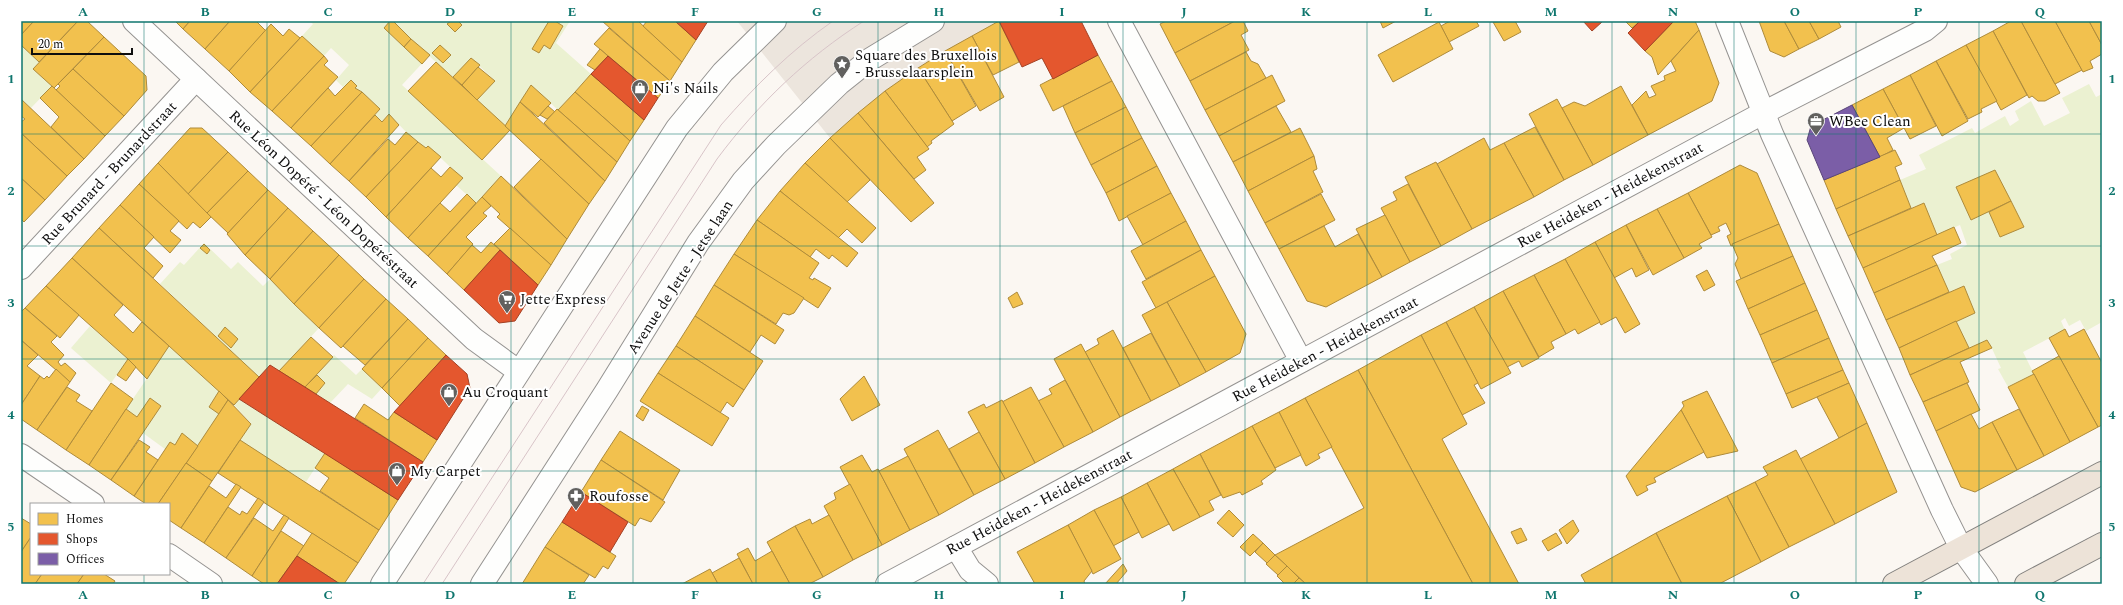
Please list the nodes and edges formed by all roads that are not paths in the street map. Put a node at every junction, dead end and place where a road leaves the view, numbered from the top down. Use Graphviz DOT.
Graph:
graph roads {
  1 [pos="134,21"];
  2 [pos="775,21"];
  3 [pos="932,21"];
  4 [pos="1119,21"];
  5 [pos="1727,21"];
  6 [pos="1936,21"];
  7 [pos="196,79"];
  8 [pos="1763,113"];
  9 [pos="21,268"];
  10 [pos="1301,361"];
  11 [pos="518,371"];
  12 [pos="21,455"];
  13 [pos="2102,473"];
  14 [pos="92,503"];
  15 [pos="2102,544"];
  16 [pos="956,547"];
  17 [pos="1961,548"];
  18 [pos="170,556"];
  19 [pos="211,584"];
  20 [pos="382,584"];
  21 [pos="482,584"];
  22 [pos="886,584"];
  23 [pos="987,584"];
  24 [pos="1894,584"];
  25 [pos="1987,584"];
  26 [pos="2026,584"];
  1 -- 7 [label="street, Rue Léon Dopéré - Léon Dopéréstraat"];
  2 -- 11 [label="street"];
  3 -- 21 [label="street, Avenue de Jette - Jetse laan"];
  4 -- 10 [label="street"];
  5 -- 8 [label="street"];
  6 -- 8 [label="street, Rue Heideken - Heidekenstraat"];
  7 -- 9 [label="street, Rue Brunard - Brunardstraat"];
  7 -- 11 [label="street, Rue Léon Dopéré - Léon Dopéréstraat"];
  8 -- 10 [label="street, Rue Heideken - Heidekenstraat"];
  8 -- 17 [label="street"];
  10 -- 16 [label="street, Rue Heideken - Heidekenstraat"];
  11 -- 20 [label="street"];
  12 -- 14 [label="street"];
  13 -- 17 [label="main road"];
  15 -- 26 [label="main road"];
  16 -- 22 [label="street, Rue Heideken - Heidekenstraat"];
  16 -- 23 [label="street"];
  17 -- 24 [label="main road"];
  17 -- 25 [label="street"];
  18 -- 19 [label="street"];
}
